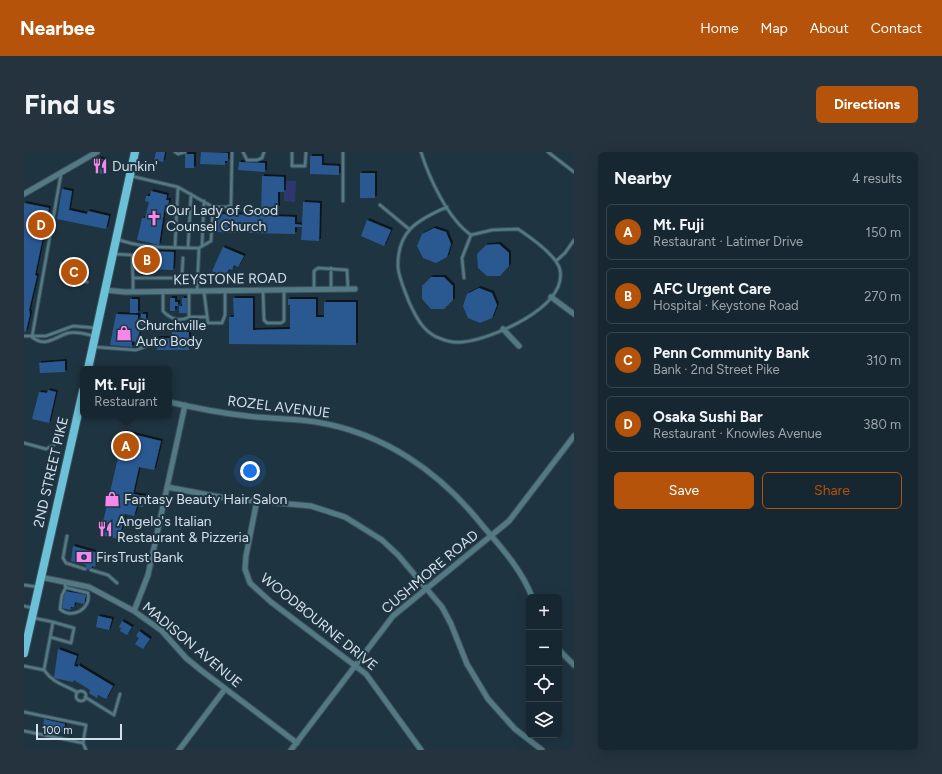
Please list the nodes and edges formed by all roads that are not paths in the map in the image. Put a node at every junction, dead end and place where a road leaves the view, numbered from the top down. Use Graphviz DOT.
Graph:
graph roads {
  1 [pos="97,152"];
  2 [pos="135,152"];
  3 [pos="175,152"];
  4 [pos="185,152"];
  5 [pos="232,152"];
  6 [pos="243,152"];
  7 [pos="264,152"];
  8 [pos="292,152"];
  9 [pos="306,152"];
  10 [pos="343,152"];
  11 [pos="421,152"];
  12 [pos="548,152"];
  13 [pos="574,172"];
  14 [pos="61,173"];
  15 [pos="131,176"];
  16 [pos="178,187"];
  17 [pos="24,194"];
  18 [pos="191,194"];
  19 [pos="343,200"];
  20 [pos="204,201"];
  21 [pos="380,205"];
  22 [pos="213,207"];
  23 [pos="447,207"];
  24 [pos="409,229"];
  25 [pos="471,235"];
  26 [pos="117,239"];
  27 [pos="574,240"];
  28 [pos="175,247"];
  29 [pos="200,247"];
  30 [pos="188,248"];
  31 [pos="113,254"];
  32 [pos="183,258"];
  33 [pos="556,261"];
  34 [pos="83,262"];
  35 [pos="331,268"];
  36 [pos="133,278"];
  37 [pos="464,278"];
  38 [pos="87,282"];
  39 [pos="348,289"];
  40 [pos="355,289"];
  41 [pos="105,290"];
  42 [pos="263,290"];
  43 [pos="284,290"];
  44 [pos="314,290"];
  45 [pos="331,290"];
  46 [pos="190,291"];
  47 [pos="197,291"];
  48 [pos="204,291"];
  49 [pos="225,291"];
  50 [pos="133,292"];
  51 [pos="163,292"];
  52 [pos="551,297"];
  53 [pos="574,314"];
  54 [pos="190,317"];
  55 [pos="206,317"];
  56 [pos="503,329"];
  57 [pos="96,332"];
  58 [pos="24,336"];
  59 [pos="32,337"];
  60 [pos="150,345"];
  61 [pos="93,346"];
  62 [pos="519,346"];
  63 [pos="89,366"];
  64 [pos="172,403"];
  65 [pos="80,404"];
  66 [pos="185,405"];
  67 [pos="574,436"];
  68 [pos="57,437"];
  69 [pos="24,443"];
  70 [pos="168,487"];
  71 [pos="257,500"];
  72 [pos="67,536"];
  73 [pos="491,536"];
  74 [pos="85,568"];
  75 [pos="91,570"];
  76 [pos="40,577"];
  77 [pos="117,583"];
  78 [pos="24,585"];
  79 [pos="66,585"];
  80 [pos="38,587"];
  81 [pos="426,589"];
  82 [pos="531,594"];
  83 [pos="24,606"];
  84 [pos="34,608"];
  85 [pos="134,611"];
  86 [pos="32,618"];
  87 [pos="53,622"];
  88 [pos="50,637"];
  89 [pos="25,640"];
  90 [pos="24,653"];
  91 [pos="562,653"];
  92 [pos="356,665"];
  93 [pos="574,665"];
  94 [pos="24,666"];
  95 [pos="44,670"];
  96 [pos="225,689"];
  97 [pos="77,692"];
  98 [pos="120,694"];
  99 [pos="85,697"];
  100 [pos="24,712"];
  101 [pos="24,731"];
  102 [pos="83,742"];
  103 [pos="297,743"];
  104 [pos="86,750"];
  105 [pos="179,750"];
  106 [pos="291,750"];
  107 [pos="421,750"];
  108 [pos="542,750"];
  1 -- 14 [label="street"];
  2 -- 15 [label="main road"];
  3 -- 4 [label="lane"];
  5 -- 22 [label="lane"];
  6 -- 7 [label="lane"];
  8 -- 9 [label="lane"];
  10 -- 19 [label="lane"];
  11 -- 23 [label="lane"];
  12 -- 13 [label="lane"];
  14 -- 17 [label="street"];
  14 -- 59 [label="lane"];
  15 -- 16 [label="lane"];
  15 -- 26 [label="main road"];
  16 -- 18 [label="lane"];
  16 -- 28 [label="lane"];
  18 -- 20 [label="lane"];
  18 -- 30 [label="lane"];
  20 -- 22 [label="lane"];
  20 -- 29 [label="lane"];
  21 -- 24 [label="lane"];
  22 -- 29 [label="lane"];
  23 -- 24 [label="lane"];
  23 -- 25 [label="lane"];
  24 -- 56 [label="lane"];
  25 -- 33 [label="lane"];
  25 -- 37 [label="lane"];
  26 -- 28 [label="lane"];
  26 -- 31 [label="main road"];
  27 -- 33 [label="lane"];
  28 -- 30 [label="lane"];
  29 -- 30 [label="lane"];
  29 -- 47 [label="lane"];
  31 -- 36 [label="lane"];
  31 -- 41 [label="main road"];
  32 -- 36 [label="lane"];
  33 -- 52 [label="lane"];
  34 -- 38 [label="lane"];
  35 -- 39 [label="lane"];
  35 -- 44 [label="lane"];
  35 -- 45 [label="lane"];
  36 -- 50 [label="lane"];
  39 -- 40 [label="street, KEYSTONE ROAD"];
  39 -- 45 [label="street, KEYSTONE ROAD"];
  41 -- 50 [label="street, KEYSTONE ROAD"];
  41 -- 57 [label="main road"];
  42 -- 43 [label="street, KEYSTONE ROAD"];
  42 -- 43 [label="lane"];
  42 -- 49 [label="street, KEYSTONE ROAD"];
  43 -- 44 [label="street, KEYSTONE ROAD"];
  44 -- 45 [label="street, KEYSTONE ROAD"];
  46 -- 47 [label="street, KEYSTONE ROAD"];
  46 -- 51 [label="street, KEYSTONE ROAD"];
  46 -- 54 [label="lane"];
  47 -- 48 [label="street, KEYSTONE ROAD"];
  48 -- 49 [label="street, KEYSTONE ROAD"];
  48 -- 55 [label="lane"];
  49 -- 55 [label="lane"];
  50 -- 51 [label="street, KEYSTONE ROAD"];
  51 -- 54 [label="lane"];
  52 -- 53 [label="street"];
  52 -- 56 [label="lane"];
  54 -- 55 [label="lane"];
  56 -- 62 [label="street"];
  57 -- 59 [label="lane"];
  57 -- 59 [label="lane"];
  57 -- 61 [label="main road"];
  58 -- 59 [label="lane"];
  60 -- 61 [label="lane"];
  61 -- 63 [label="main road"];
  64 -- 66 [label="street, ROZEL AVENUE"];
  65 -- 76 [label="main road, 2ND STREET PIKE"];
  66 -- 70 [label="street"];
  66 -- 73 [label="street, ROZEL AVENUE"];
  67 -- 73 [label="street, CUSHMORE ROAD"];
  68 -- 69 [label="lane"];
  70 -- 71 [label="street"];
  70 -- 85 [label="street"];
  71 -- 81 [label="street"];
  71 -- 92 [label="street, WOODBOURNE DRIVE"];
  72 -- 74 [label="lane"];
  73 -- 81 [label="street, CUSHMORE ROAD"];
  73 -- 82 [label="street, ROZEL AVENUE"];
  75 -- 77 [label="lane"];
  76 -- 79 [label="street, MADISON AVENUE"];
  76 -- 80 [label="main road, 2ND STREET PIKE"];
  78 -- 80 [label="lane"];
  79 -- 79 [label="lane"];
  79 -- 85 [label="street, MADISON AVENUE"];
  80 -- 84 [label="main road, 2ND STREET PIKE"];
  81 -- 92 [label="street, CUSHMORE ROAD"];
  81 -- 108 [label="street"];
  83 -- 84 [label="lane"];
  84 -- 86 [label="main road, 2ND STREET PIKE"];
  85 -- 96 [label="street, MADISON AVENUE"];
  86 -- 87 [label="lane"];
  86 -- 89 [label="main road, 2ND STREET PIKE"];
  87 -- 88 [label="lane"];
  87 -- 88 [label="lane"];
  88 -- 95 [label="lane"];
  89 -- 90 [label="main road, 2ND STREET PIKE"];
  91 -- 93 [label="street"];
  92 -- 103 [label="street, CUSHMORE ROAD"];
  92 -- 107 [label="street, WOODBOURNE DRIVE"];
  94 -- 95 [label="lane"];
  95 -- 97 [label="lane"];
  96 -- 103 [label="street, MADISON AVENUE"];
  96 -- 105 [label="street"];
  97 -- 99 [label="lane"];
  97 -- 99 [label="lane"];
  98 -- 99 [label="lane"];
  100 -- 102 [label="lane"];
  101 -- 102 [label="lane"];
  102 -- 104 [label="lane"];
  103 -- 106 [label="street, CUSHMORE ROAD"];
}
